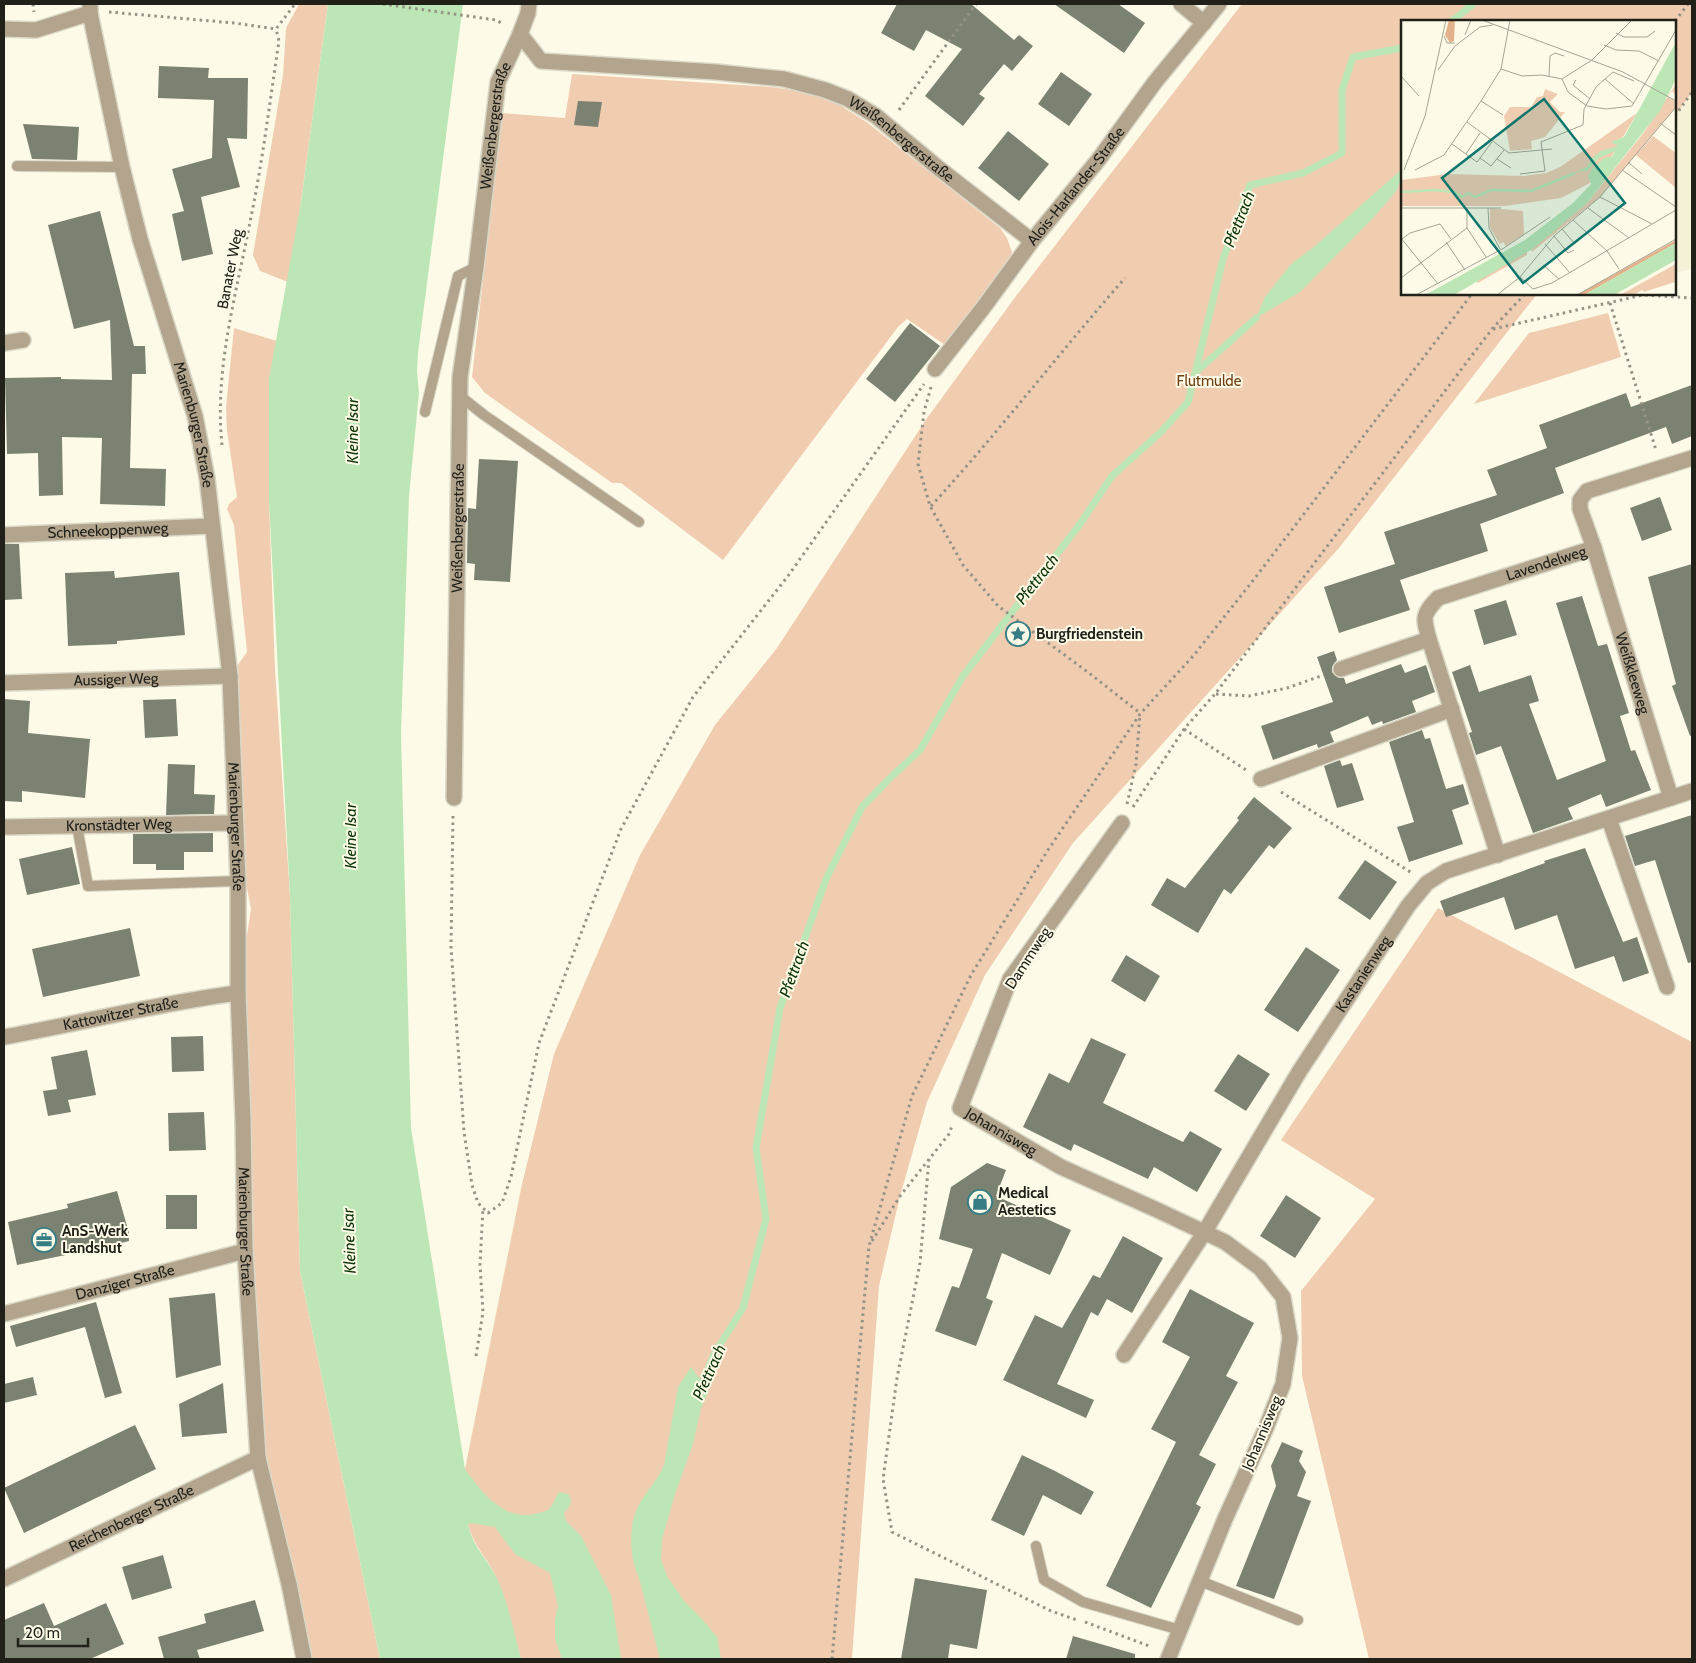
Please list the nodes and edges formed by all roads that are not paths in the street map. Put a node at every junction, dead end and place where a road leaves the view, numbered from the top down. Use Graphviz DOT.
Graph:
graph roads {
  1 [pos="529,4"];
  2 [pos="1180,4"];
  3 [pos="1219,4"];
  4 [pos="90,8"];
  5 [pos="1204,23"];
  6 [pos="4,29"];
  7 [pos="520,34"];
  8 [pos="17,166"];
  9 [pos="122,167"];
  10 [pos="1032,241"];
  11 [pos="476,267"];
  12 [pos="23,340"];
  13 [pos="4,343"];
  14 [pos="935,369"];
  15 [pos="460,396"];
  16 [pos="425,412"];
  17 [pos="1692,458"];
  18 [pos="639,522"];
  19 [pos="212,526"];
  20 [pos="4,535"];
  21 [pos="1594,548"];
  22 [pos="1429,639"];
  23 [pos="1341,669"];
  24 [pos="230,676"];
  25 [pos="4,683"];
  26 [pos="1452,710"];
  27 [pos="1261,779"];
  28 [pos="1692,791"];
  29 [pos="454,798"];
  30 [pos="1671,798"];
  31 [pos="1608,819"];
  32 [pos="234,823"];
  33 [pos="1122,823"];
  34 [pos="76,826"];
  35 [pos="4,827"];
  36 [pos="1498,855"];
  37 [pos="238,881"];
  38 [pos="1668,987"];
  39 [pos="238,993"];
  40 [pos="4,1038"];
  41 [pos="960,1108"];
  42 [pos="1204,1233"];
  43 [pos="245,1251"];
  44 [pos="4,1314"];
  45 [pos="1124,1355"];
  46 [pos="258,1458"];
  47 [pos="1036,1546"];
  48 [pos="4,1579"];
  49 [pos="1200,1581"];
  50 [pos="1298,1620"];
  51 [pos="1180,1630"];
  52 [pos="1169,1657"];
  53 [pos="304,1659"];
  1 -- 7 [label="street"];
  2 -- 5 [label="street"];
  3 -- 5 [label="street, Alois-Harlander-Straße"];
  4 -- 6 [label="street"];
  4 -- 9 [label="street, Marienburger Straße"];
  5 -- 10 [label="street, Alois-Harlander-Straße"];
  7 -- 10 [label="street, Weißenbergerstraße"];
  7 -- 11 [label="street, Weißenbergerstraße"];
  8 -- 9 [label="lane"];
  9 -- 19 [label="street, Marienburger Straße"];
  10 -- 14 [label="street, Alois-Harlander-Straße"];
  11 -- 15 [label="street, Weißenbergerstraße"];
  11 -- 16 [label="lane"];
  12 -- 13 [label="street"];
  15 -- 18 [label="lane"];
  15 -- 29 [label="street, Weißenbergerstraße"];
  17 -- 21 [label="street, Lavendelweg"];
  19 -- 20 [label="street, Schneekoppenweg"];
  19 -- 24 [label="street, Marienburger Straße"];
  21 -- 22 [label="street, Lavendelweg"];
  21 -- 30 [label="street, Weißkleeweg"];
  22 -- 23 [label="street"];
  22 -- 26 [label="street, Lavendelweg"];
  24 -- 25 [label="street, Aussiger Weg"];
  24 -- 32 [label="street, Marienburger Straße"];
  26 -- 27 [label="street"];
  26 -- 36 [label="street, Lavendelweg"];
  28 -- 30 [label="street, Kastanienweg"];
  30 -- 31 [label="street, Kastanienweg"];
  31 -- 36 [label="street, Kastanienweg"];
  31 -- 38 [label="street"];
  32 -- 34 [label="street, Kronstädter Weg"];
  32 -- 37 [label="street, Marienburger Straße"];
  33 -- 41 [label="street, Dammweg"];
  34 -- 35 [label="street, Kronstädter Weg"];
  34 -- 37 [label="lane"];
  36 -- 42 [label="street, Kastanienweg"];
  37 -- 39 [label="street, Marienburger Straße"];
  39 -- 40 [label="street, Kattowitzer Straße"];
  39 -- 43 [label="street, Marienburger Straße"];
  41 -- 42 [label="street, Johannisweg"];
  42 -- 45 [label="street"];
  42 -- 49 [label="street, Johannisweg"];
  43 -- 44 [label="street, Danziger Straße"];
  43 -- 46 [label="street, Marienburger Straße"];
  46 -- 48 [label="street, Reichenberger Straße"];
  46 -- 53 [label="street, Marienburger Straße"];
  47 -- 51 [label="lane"];
  49 -- 50 [label="lane"];
  49 -- 51 [label="street, Johannisweg"];
  51 -- 52 [label="street, Johannisweg"];
}
